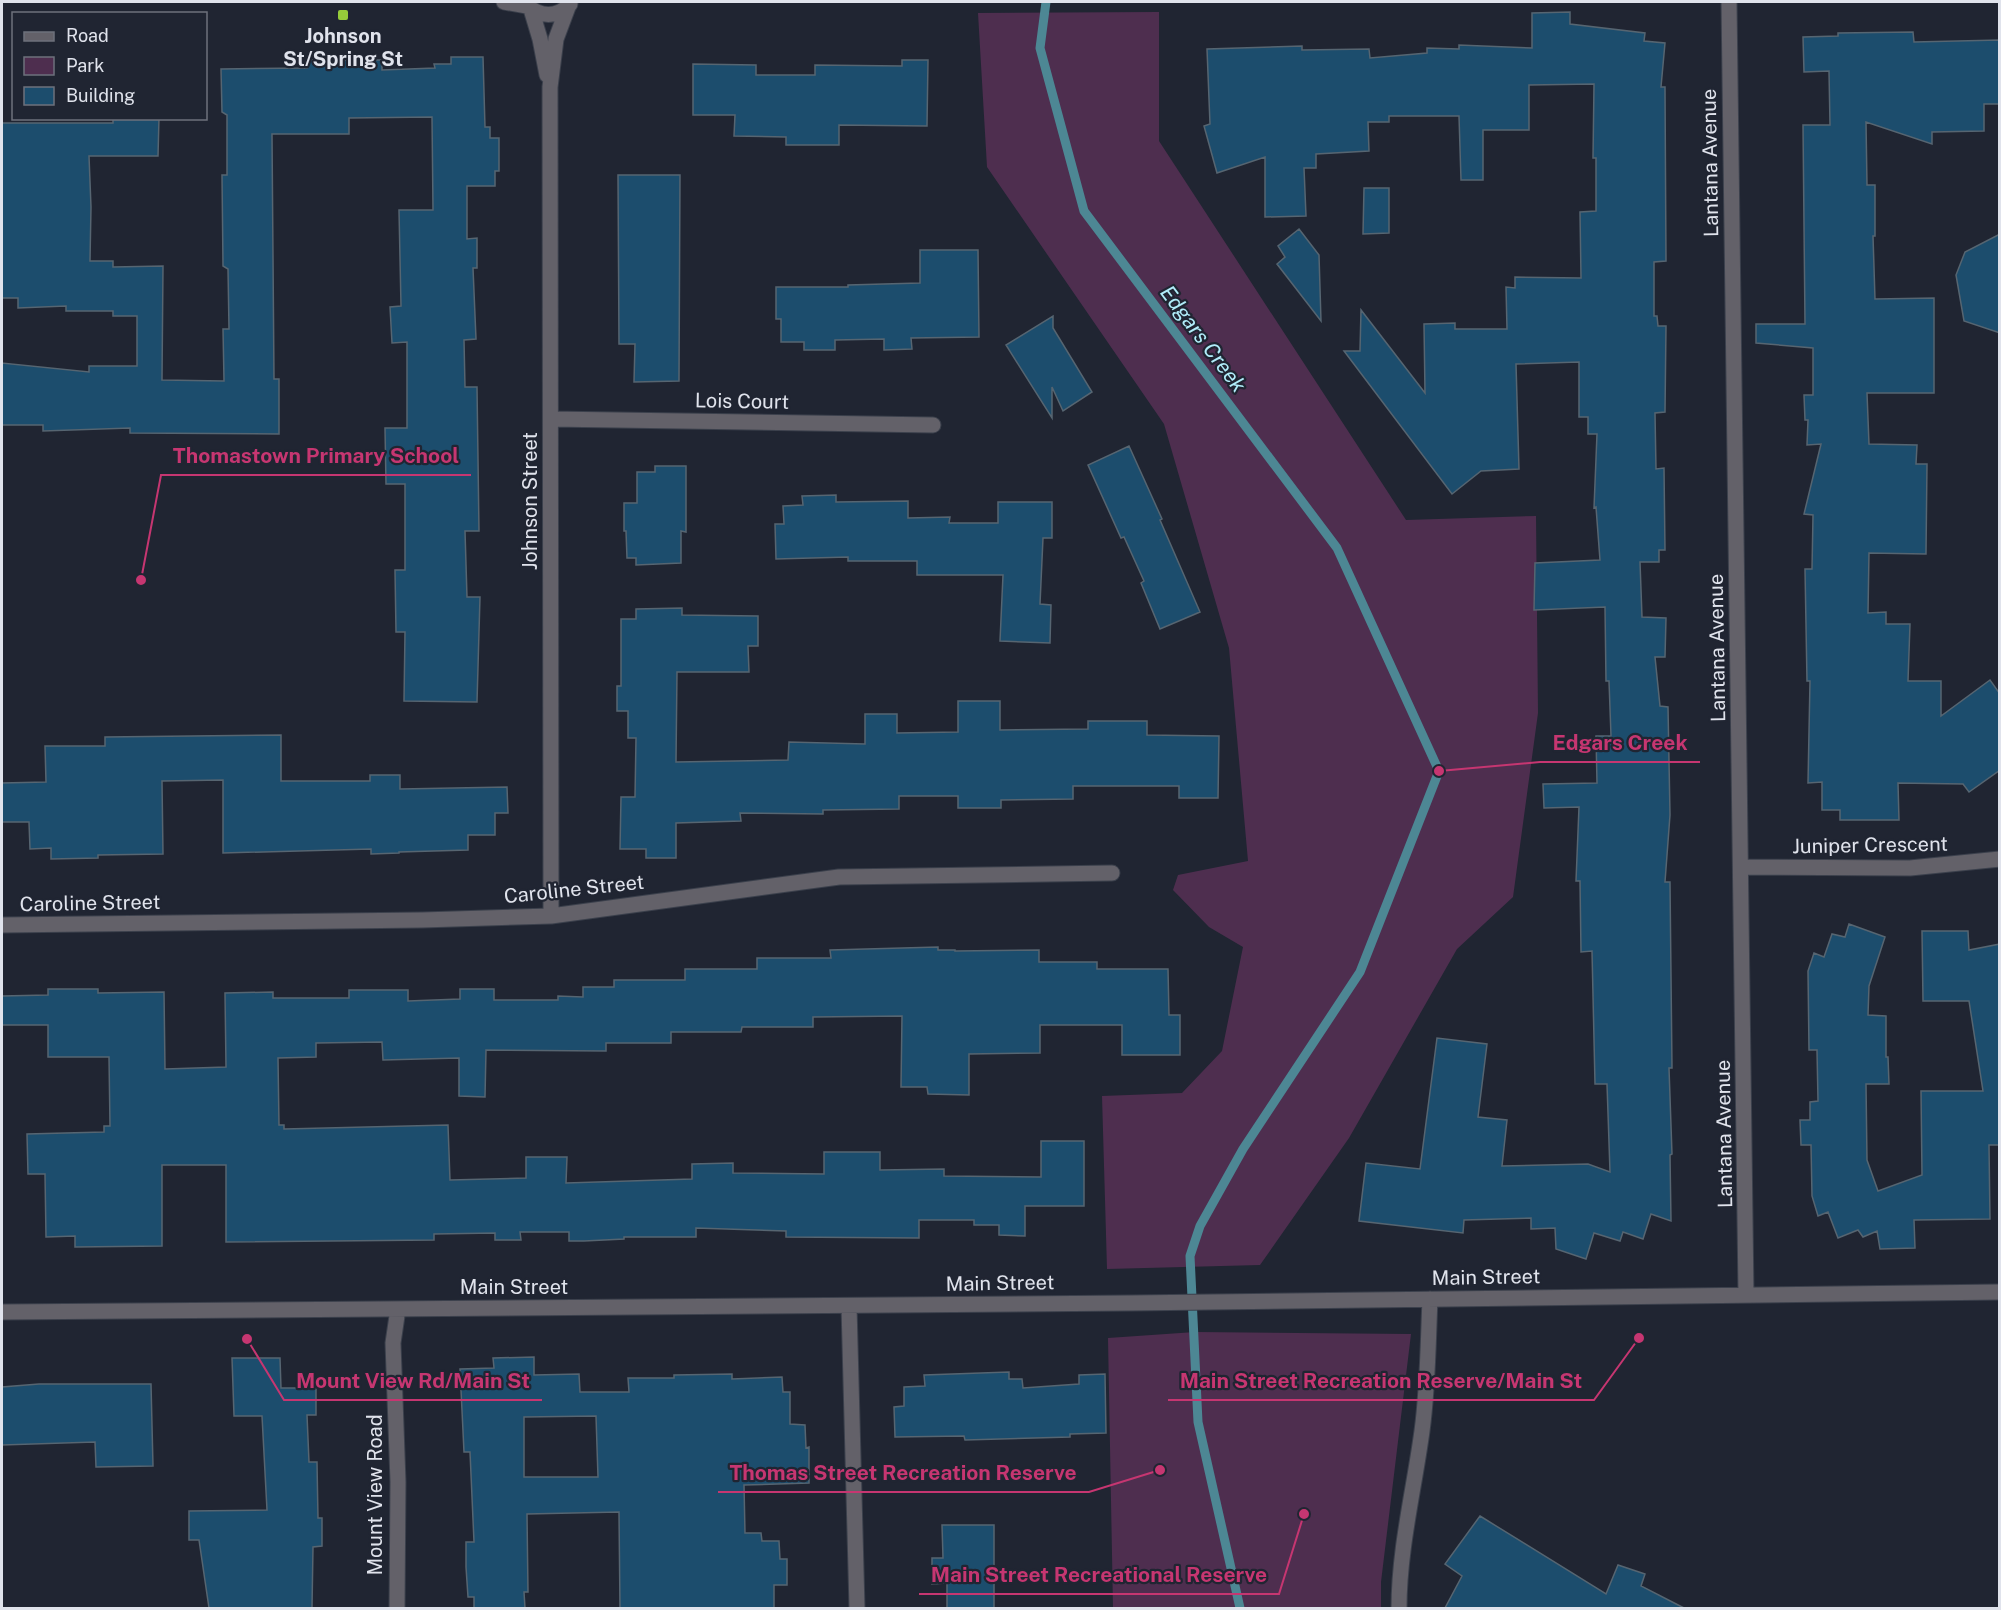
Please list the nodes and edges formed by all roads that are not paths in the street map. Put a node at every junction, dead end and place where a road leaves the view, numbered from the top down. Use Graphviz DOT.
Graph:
graph roads {
  1 [pos="504,2"];
  2 [pos="1729,2"];
  3 [pos="574,3"];
  4 [pos="528,5"];
  5 [pos="549,87"];
  6 [pos="551,419"];
  7 [pos="933,425"];
  8 [pos="2000,859"];
  9 [pos="1741,867"];
  10 [pos="1112,873"];
  11 [pos="551,916"];
  12 [pos="2,924"];
  13 [pos="2000,1292"];
  14 [pos="1746,1295"];
  15 [pos="1430,1299"];
  16 [pos="849,1306"];
  17 [pos="398,1309"];
  18 [pos="2,1312"];
  19 [pos="397,1608"];
  20 [pos="857,1608"];
  21 [pos="1399,1608"];
  1 -- 4 [label="street"];
  2 -- 9 [label="street, Lantana Avenue"];
  3 -- 4 [label="street"];
  3 -- 5 [label="street, Johnson Street"];
  4 -- 5 [label="street, Johnson Street"];
  5 -- 6 [label="street, Johnson Street"];
  6 -- 7 [label="street, Lois Court"];
  6 -- 11 [label="street, Johnson Street"];
  8 -- 9 [label="street, Juniper Crescent"];
  9 -- 14 [label="street, Lantana Avenue"];
  10 -- 11 [label="street, Caroline Street"];
  11 -- 12 [label="street, Caroline Street"];
  13 -- 14 [label="street, Main Street"];
  14 -- 15 [label="street, Main Street"];
  15 -- 16 [label="street, Main Street"];
  15 -- 21 [label="street"];
  16 -- 17 [label="street, Main Street"];
  16 -- 20 [label="street"];
  17 -- 18 [label="street, Main Street"];
  17 -- 19 [label="street, Mount View Road"];
}
